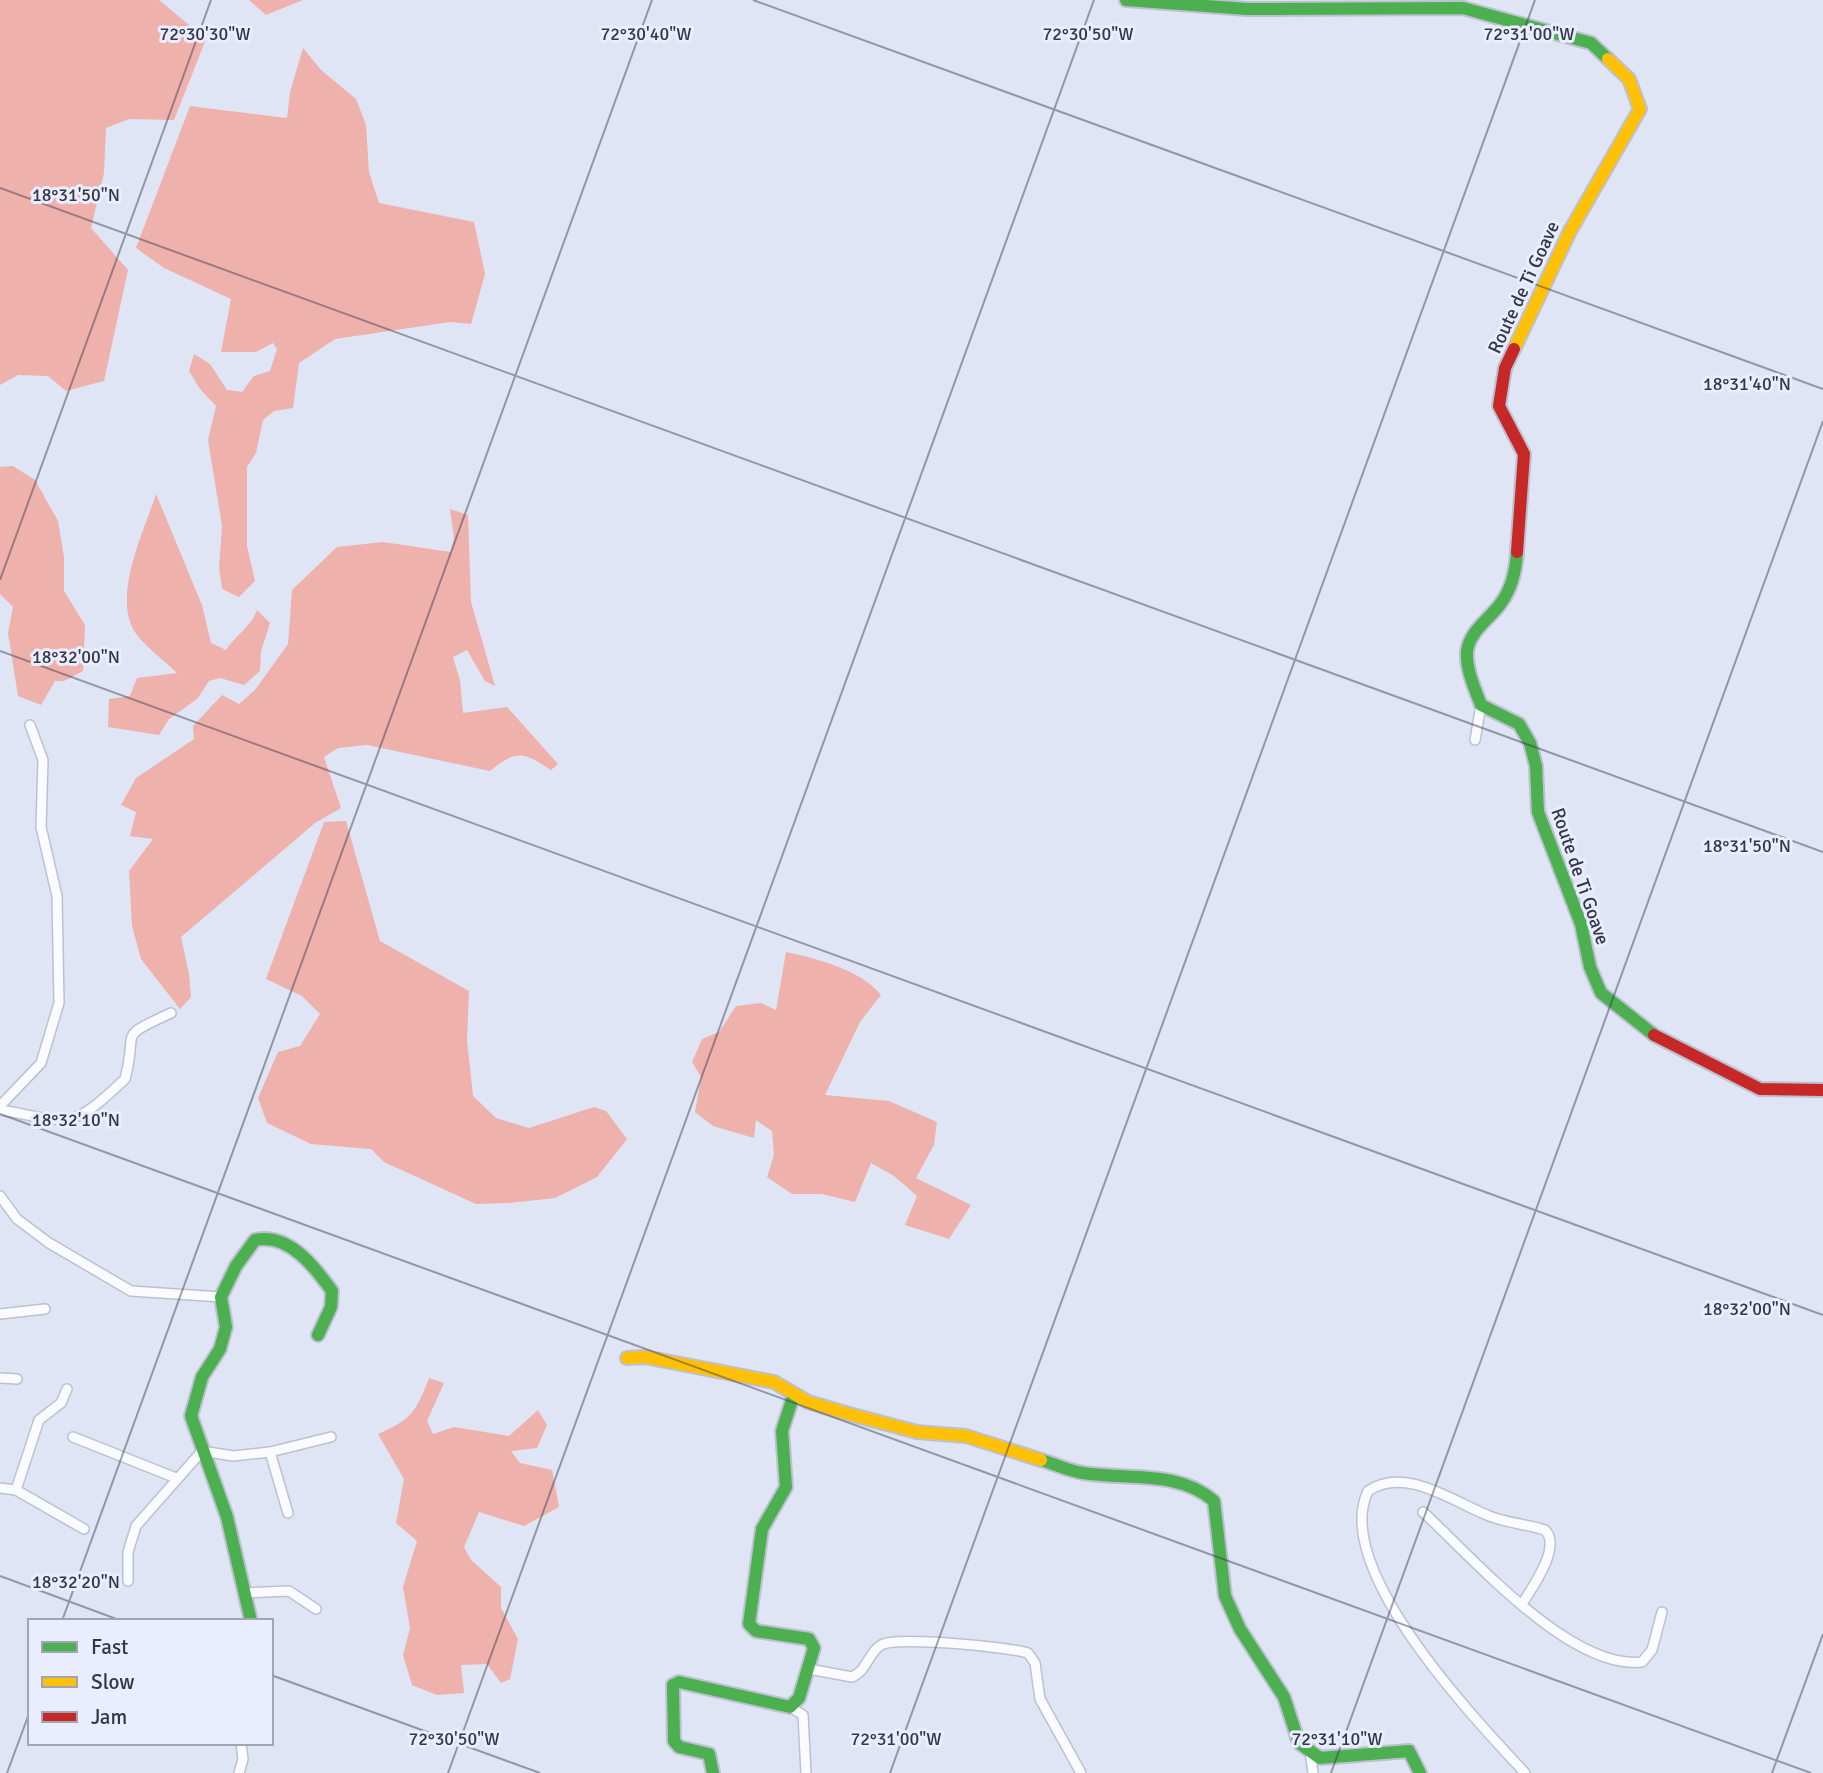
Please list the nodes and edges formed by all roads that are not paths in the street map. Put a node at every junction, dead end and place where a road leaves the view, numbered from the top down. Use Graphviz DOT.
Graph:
graph roads {
  1 [pos="1126,0"];
  2 [pos="1461,4"];
  3 [pos="1480,705"];
  4 [pos="30,725"];
  5 [pos="1475,740"];
  6 [pos="171,1013"];
  7 [pos="1823,1090"];
  8 [pos="0,1108"];
  9 [pos="0,1196"];
  10 [pos="221,1297"];
  11 [pos="45,1309"];
  12 [pos="0,1314"];
  13 [pos="318,1335"];
  14 [pos="627,1357"];
  15 [pos="0,1378"];
  16 [pos="18,1379"];
  17 [pos="67,1389"];
  18 [pos="794,1394"];
  19 [pos="73,1437"];
  20 [pos="331,1437"];
  21 [pos="202,1451"];
  22 [pos="270,1452"];
  23 [pos="176,1478"];
  24 [pos="0,1488"];
  25 [pos="16,1490"];
  26 [pos="1423,1512"];
  27 [pos="288,1513"];
  28 [pos="84,1529"];
  29 [pos="128,1581"];
  30 [pos="245,1593"];
  31 [pos="1522,1604"];
  32 [pos="316,1609"];
  33 [pos="1662,1612"];
  34 [pos="250,1619"];
  35 [pos="809,1669"];
  36 [pos="790,1707"];
  37 [pos="242,1745"];
  38 [pos="1310,1751"];
  39 [pos="239,1773"];
  40 [pos="713,1773"];
  41 [pos="806,1773"];
  42 [pos="1081,1773"];
  43 [pos="1313,1773"];
  44 [pos="1420,1773"];
  45 [pos="1525,1773"];
  1 -- 2 [label="street, Route de Ti Goave"];
  2 -- 3 [label="street, Route de Ti Goave"];
  3 -- 5 [label="street"];
  3 -- 7 [label="street, Route de Ti Goave"];
  4 -- 8 [label="street"];
  6 -- 8 [label="street"];
  9 -- 10 [label="street"];
  10 -- 13 [label="street"];
  10 -- 21 [label="street"];
  11 -- 12 [label="street"];
  14 -- 18 [label="street"];
  15 -- 16 [label="street"];
  17 -- 25 [label="street"];
  18 -- 35 [label="street"];
  18 -- 38 [label="street"];
  19 -- 23 [label="street"];
  20 -- 22 [label="street"];
  21 -- 22 [label="street"];
  21 -- 23 [label="street"];
  21 -- 30 [label="street"];
  22 -- 27 [label="street"];
  23 -- 29 [label="street"];
  24 -- 25 [label="street"];
  25 -- 28 [label="street"];
  26 -- 31 [label="street"];
  30 -- 32 [label="street"];
  30 -- 34 [label="street"];
  31 -- 33 [label="street"];
  31 -- 45 [label="street"];
  35 -- 36 [label="street"];
  35 -- 42 [label="street"];
  36 -- 40 [label="street"];
  36 -- 41 [label="street"];
  37 -- 39 [label="street"];
  38 -- 43 [label="street"];
  38 -- 44 [label="street"];
}
